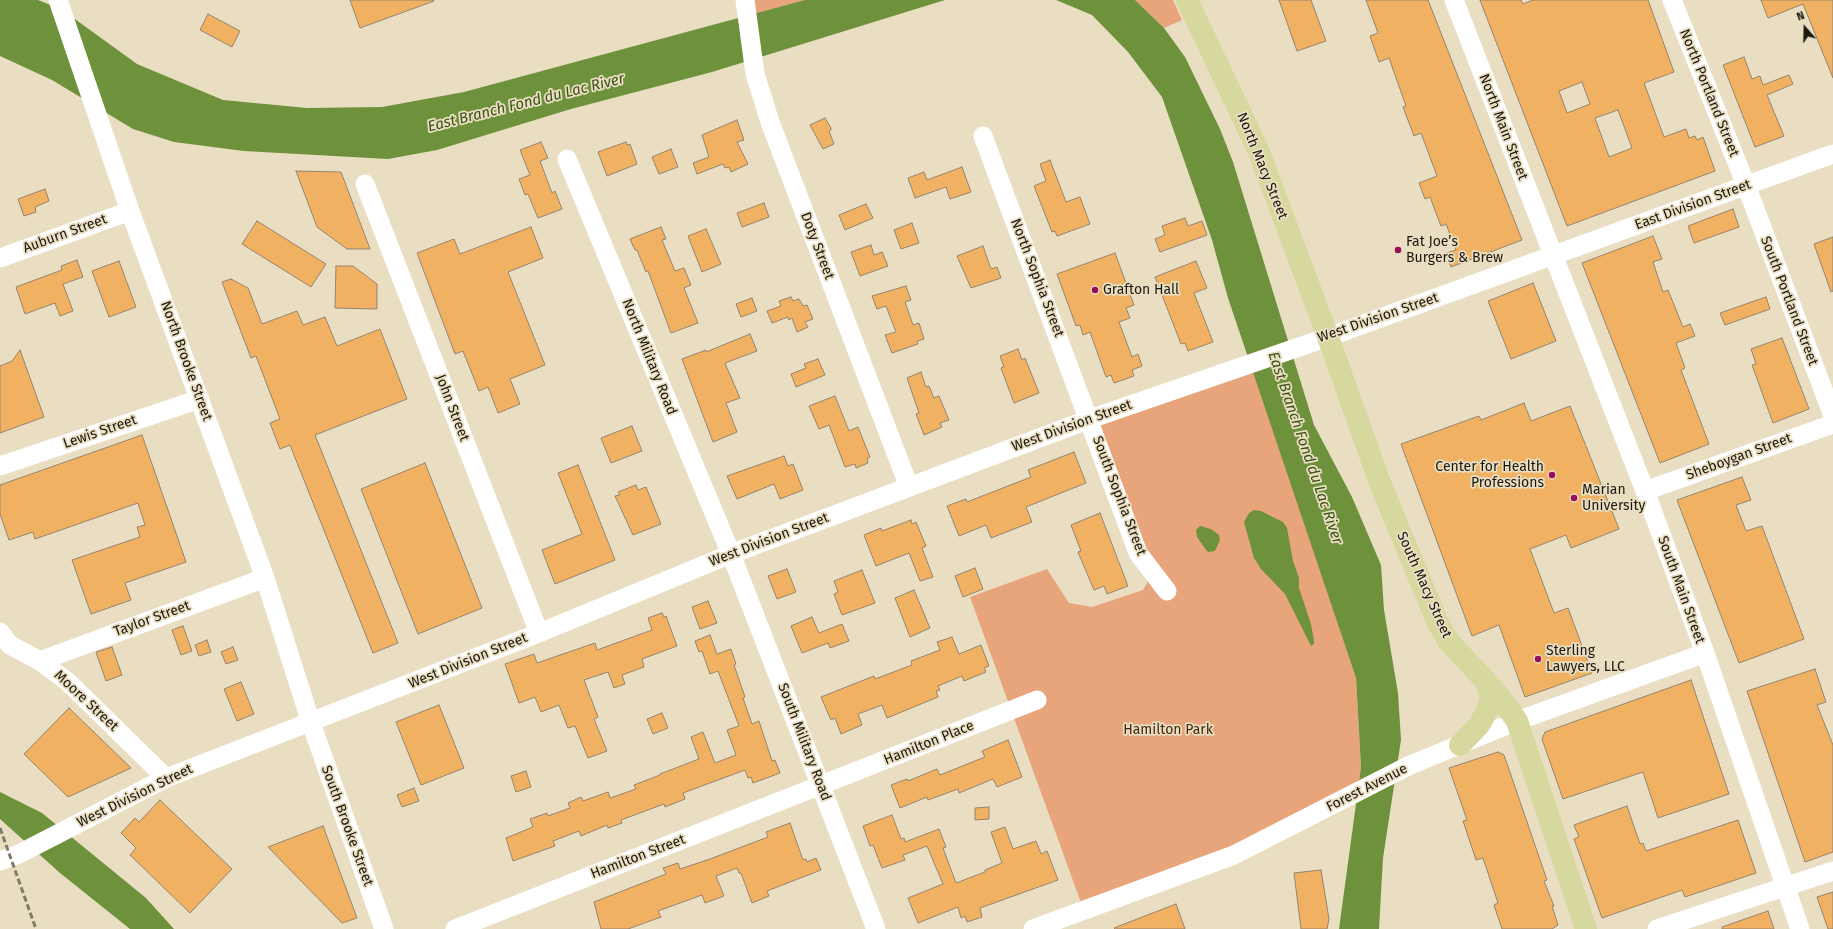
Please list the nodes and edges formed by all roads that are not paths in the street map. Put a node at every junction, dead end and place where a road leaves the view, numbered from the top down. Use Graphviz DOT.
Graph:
graph roads {
  1 [pos="1187,0"];
  2 [pos="1454,0"];
  3 [pos="1672,0"];
  4 [pos="60,5"];
  5 [pos="746,8"];
  6 [pos="984,136"];
  7 [pos="1833,154"];
  8 [pos="567,159"];
  9 [pos="365,184"];
  10 [pos="1746,185"];
  11 [pos="130,211"];
  12 [pos="1553,255"];
  13 [pos="0,258"];
  14 [pos="1328,337"];
  15 [pos="200,398"];
  16 [pos="1833,416"];
  17 [pos="1090,419"];
  18 [pos="1833,424"];
  19 [pos="0,466"];
  20 [pos="909,487"];
  21 [pos="1645,491"];
  22 [pos="731,554"];
  23 [pos="265,578"];
  24 [pos="1167,591"];
  25 [pos="0,632"];
  26 [pos="539,633"];
  27 [pos="1705,653"];
  28 [pos="40,661"];
  29 [pos="1484,679"];
  30 [pos="1037,700"];
  31 [pos="1517,721"];
  32 [pos="311,723"];
  33 [pos="1460,745"];
  34 [pos="166,778"];
  35 [pos="821,786"];
  36 [pos="0,862"];
  37 [pos="1833,871"];
  38 [pos="1786,886"];
  39 [pos="384,929"];
  40 [pos="455,929"];
  41 [pos="876,929"];
  42 [pos="1033,929"];
  43 [pos="1586,929"];
  44 [pos="1657,929"];
  45 [pos="1800,929"];
  1 -- 14 [label="main road, North Macy Street"];
  2 -- 12 [label="street, North Main Street"];
  3 -- 10 [label="street, North Portland Street"];
  4 -- 11 [label="street, North Brooke Street"];
  5 -- 20 [label="street, Doty Street"];
  6 -- 17 [label="street, North Sophia Street"];
  7 -- 10 [label="street, East Division Street"];
  8 -- 22 [label="street, North Military Road"];
  9 -- 26 [label="street, John Street"];
  10 -- 12 [label="street, East Division Street"];
  10 -- 16 [label="street, South Portland Street"];
  11 -- 13 [label="street, Auburn Street"];
  11 -- 15 [label="street, North Brooke Street"];
  12 -- 14 [label="street, West Division Street"];
  12 -- 21 [label="street, South Main Street"];
  14 -- 17 [label="street, West Division Street"];
  14 -- 29 [label="main road, South Macy Street"];
  15 -- 19 [label="street, Lewis Street"];
  15 -- 23 [label="street, North Brooke Street"];
  17 -- 20 [label="street, West Division Street"];
  17 -- 24 [label="street, South Sophia Street"];
  18 -- 21 [label="street, Sheboygan Street"];
  20 -- 22 [label="street, West Division Street"];
  21 -- 27 [label="street, South Main Street"];
  22 -- 26 [label="street, West Division Street"];
  22 -- 35 [label="street, South Military Road"];
  23 -- 28 [label="street, Taylor Street"];
  23 -- 32 [label="street, North Brooke Street"];
  25 -- 28 [label="street, Moore Street"];
  26 -- 32 [label="street, West Division Street"];
  27 -- 31 [label="street, Forest Avenue"];
  27 -- 38 [label="street, South Main Street"];
  28 -- 34 [label="street, Moore Street"];
  29 -- 31 [label="main road, South Macy Street"];
  29 -- 33 [label="main road"];
  30 -- 35 [label="street, Hamilton Place"];
  31 -- 33 [label="street, Forest Avenue"];
  31 -- 43 [label="main road, South Macy Street"];
  32 -- 34 [label="street, West Division Street"];
  32 -- 39 [label="street, South Brooke Street"];
  33 -- 42 [label="street, Forest Avenue"];
  34 -- 36 [label="street, West Division Street"];
  35 -- 40 [label="street, Hamilton Street"];
  35 -- 41 [label="street, South Military Road"];
  37 -- 38 [label="street"];
  38 -- 44 [label="street"];
  38 -- 45 [label="street, South Main Street"];
}
